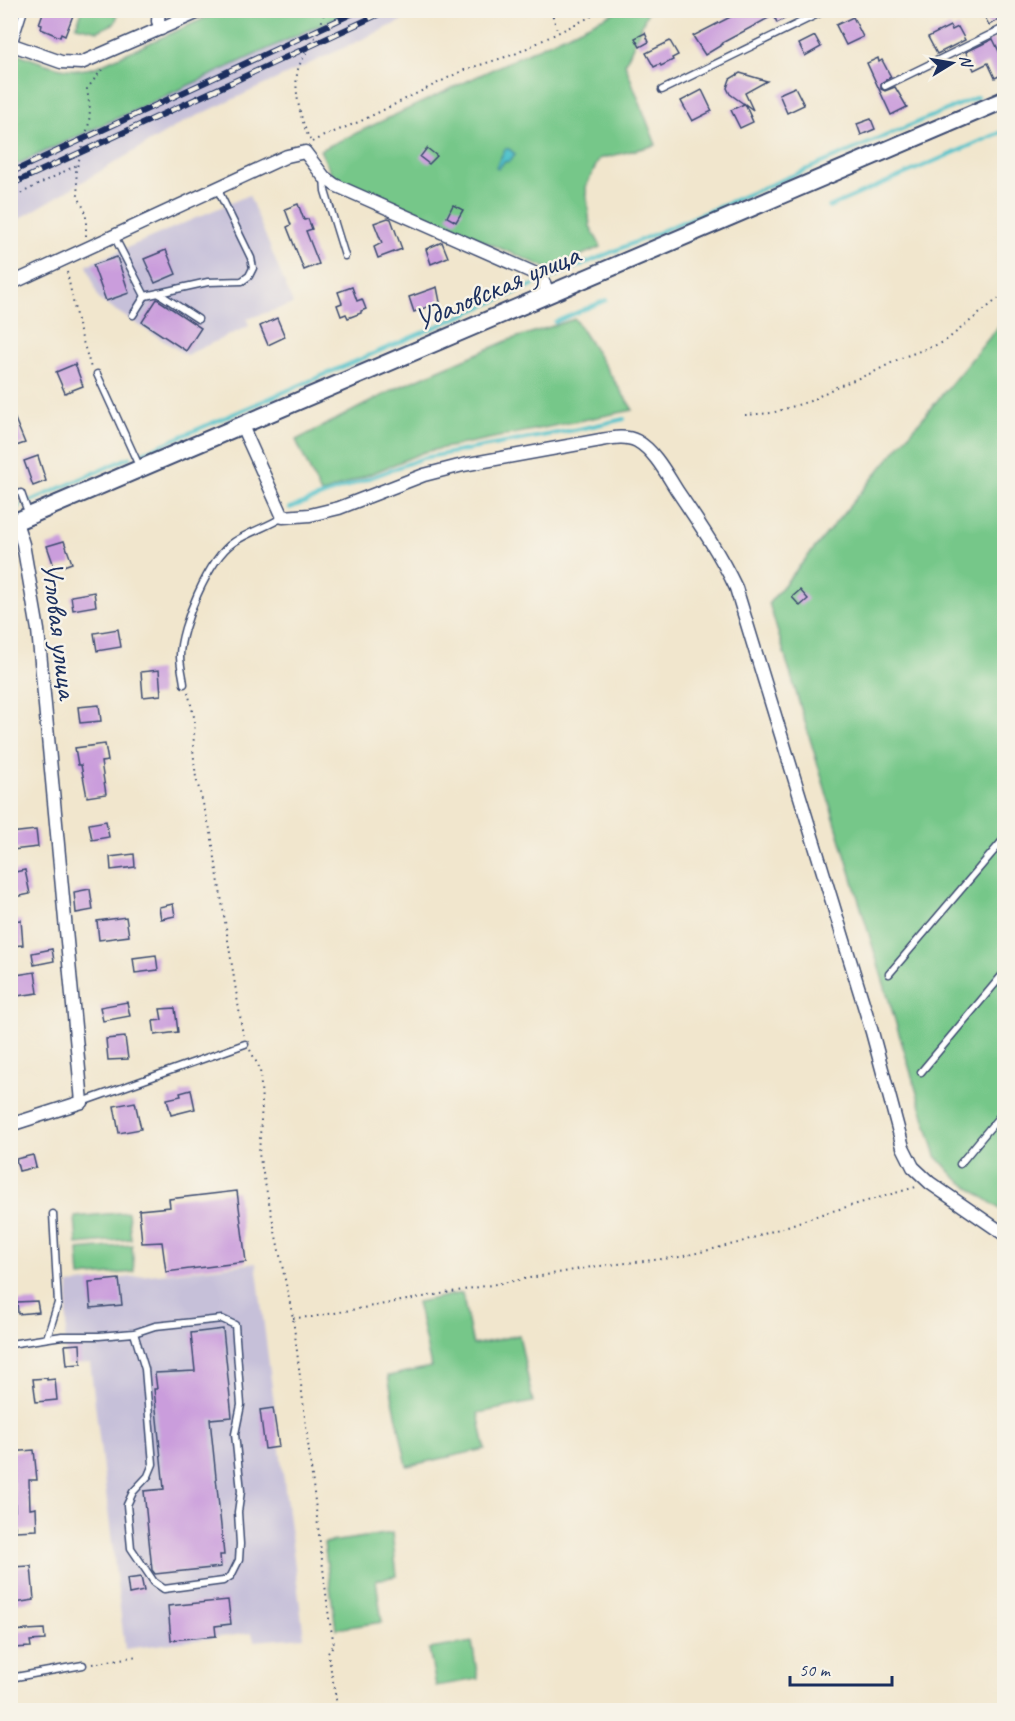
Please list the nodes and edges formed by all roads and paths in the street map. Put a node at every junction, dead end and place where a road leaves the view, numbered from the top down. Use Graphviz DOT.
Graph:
graph roads {
  1 [pos="24,10"];
  2 [pos="159,10"];
  3 [pos="203,10"];
  4 [pos="324,10"];
  5 [pos="551,10"];
  6 [pos="604,10"];
  7 [pos="826,10"];
  8 [pos="1005,28"];
  9 [pos="161,29"];
  10 [pos="558,33"];
  11 [pos="12,44"];
  12 [pos="116,49"];
  13 [pos="885,86"];
  14 [pos="662,90"];
  15 [pos="1005,100"];
  16 [pos="77,165"];
  17 [pos="324,177"];
  18 [pos="217,188"];
  19 [pos="10,199"];
  20 [pos="113,236"];
  21 [pos="88,247"];
  22 [pos="345,256"];
  23 [pos="68,257"];
  24 [pos="10,284"];
  25 [pos="158,293"];
  26 [pos="1005,294"];
  27 [pos="549,295"];
  28 [pos="145,296"];
  29 [pos="133,315"];
  30 [pos="198,319"];
  31 [pos="97,374"];
  32 [pos="745,415"];
  33 [pos="242,426"];
  34 [pos="140,469"];
  35 [pos="21,493"];
  36 [pos="284,517"];
  37 [pos="19,521"];
  38 [pos="184,684"];
  39 [pos="1005,840"];
  40 [pos="1005,972"];
  41 [pos="889,974"];
  42 [pos="244,1044"];
  43 [pos="921,1072"];
  44 [pos="82,1102"];
  45 [pos="1005,1111"];
  46 [pos="10,1125"];
  47 [pos="960,1164"];
  48 [pos="930,1183"];
  49 [pos="53,1214"];
  50 [pos="1005,1234"];
  51 [pos="293,1318"];
  52 [pos="134,1333"];
  53 [pos="47,1338"];
  54 [pos="10,1344"];
  55 [pos="136,1656"];
  56 [pos="83,1665"];
  57 [pos="10,1678"];
  58 [pos="338,1710"];
  1 -- 11 [label="lane"];
  2 -- 9 [label="street"];
  3 -- 9 [label="street"];
  4 -- 10 [label="path"];
  5 -- 10 [label="path"];
  6 -- 10 [label="path"];
  7 -- 14 [label="lane"];
  8 -- 13 [label="lane"];
  9 -- 12 [label="street"];
  11 -- 12 [label="street"];
  12 -- 16 [label="path"];
  15 -- 27 [label="main road, Удаловская улица"];
  16 -- 19 [label="path"];
  16 -- 21 [label="path"];
  17 -- 18 [label="street"];
  17 -- 22 [label="lane"];
  17 -- 27 [label="street"];
  18 -- 20 [label="street"];
  18 -- 25 [label="lane"];
  20 -- 21 [label="street"];
  20 -- 28 [label="lane"];
  21 -- 23 [label="street"];
  23 -- 24 [label="street"];
  23 -- 31 [label="path"];
  25 -- 28 [label="lane"];
  25 -- 30 [label="lane"];
  26 -- 32 [label="path"];
  27 -- 33 [label="main road, Удаловская улица"];
  28 -- 29 [label="lane"];
  31 -- 34 [label="lane"];
  33 -- 34 [label="main road, Удаловская улица"];
  33 -- 36 [label="street"];
  34 -- 37 [label="main road, Удаловская улица"];
  35 -- 37 [label="lane"];
  36 -- 38 [label="lane"];
  36 -- 48 [label="street"];
  37 -- 44 [label="street, Угловая улица"];
  38 -- 42 [label="path"];
  39 -- 41 [label="lane"];
  40 -- 43 [label="lane"];
  42 -- 44 [label="lane"];
  42 -- 51 [label="path"];
  44 -- 46 [label="street"];
  45 -- 47 [label="lane"];
  48 -- 50 [label="street"];
  48 -- 51 [label="path"];
  49 -- 53 [label="lane"];
  51 -- 58 [label="path"];
  52 -- 52 [label="lane"];
  52 -- 53 [label="lane"];
  53 -- 54 [label="lane"];
  55 -- 56 [label="path"];
  56 -- 57 [label="lane"];
}
